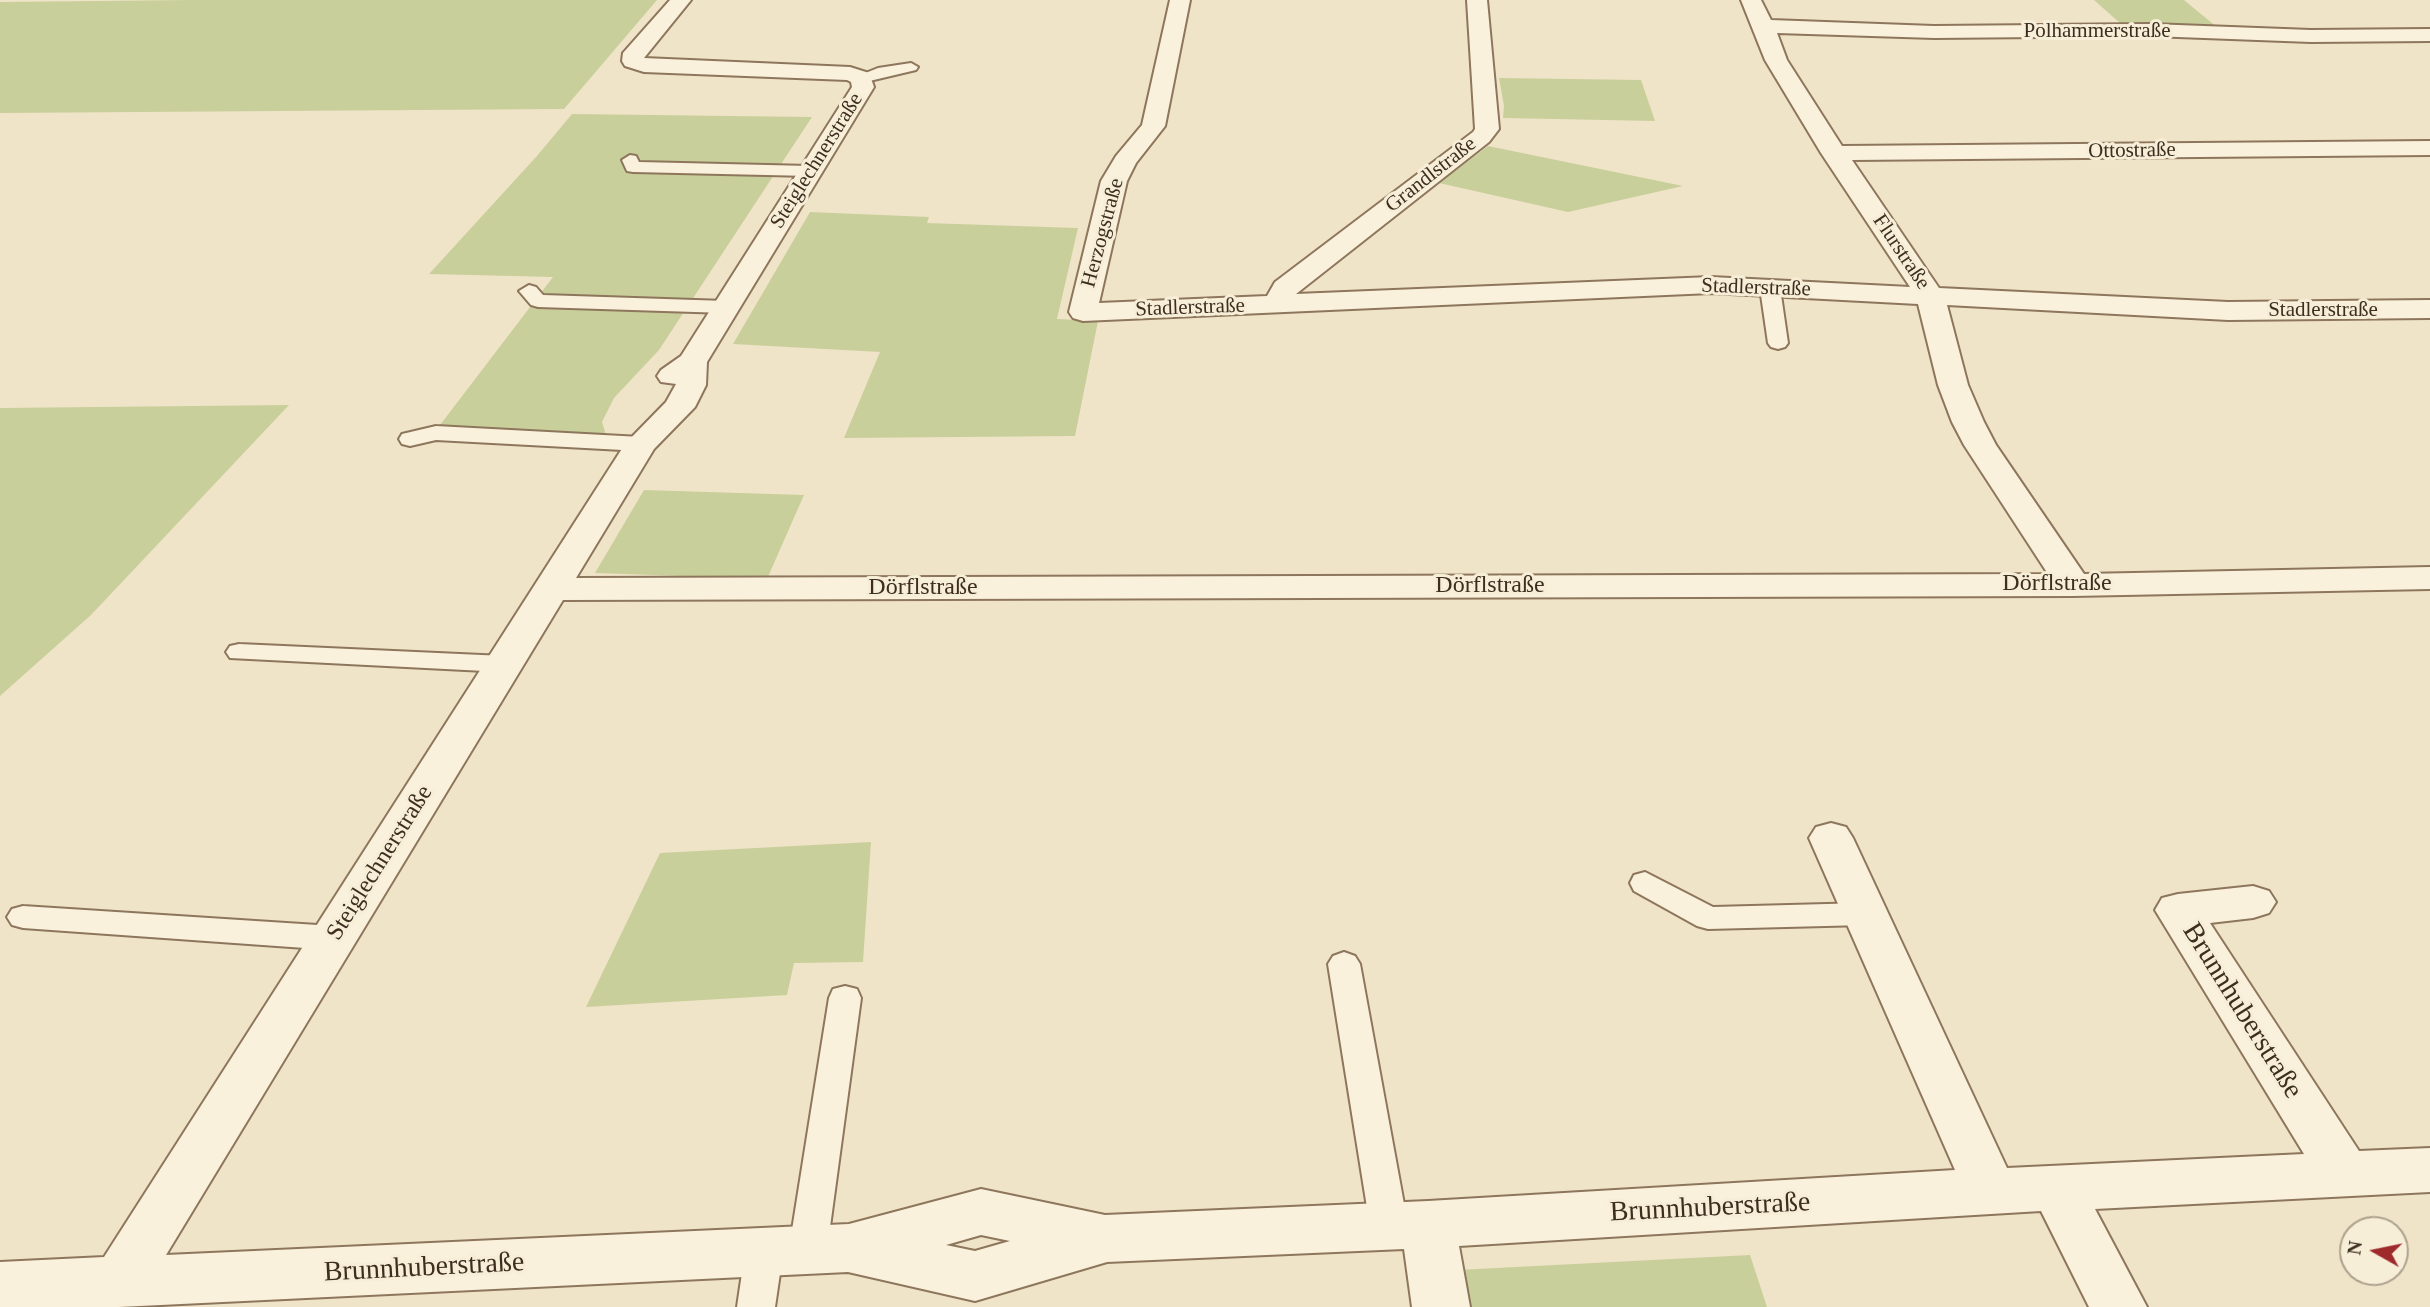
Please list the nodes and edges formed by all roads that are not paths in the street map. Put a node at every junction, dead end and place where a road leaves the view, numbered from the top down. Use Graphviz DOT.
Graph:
graph roads {
  1 [pos="681,0"];
  2 [pos="1180,0"];
  3 [pos="1477,0"];
  4 [pos="1751,0"];
  5 [pos="1764,26"];
  6 [pos="2430,35"];
  7 [pos="911,67"];
  8 [pos="861,78"];
  9 [pos="2430,148"];
  10 [pos="1833,153"];
  11 [pos="631,160"];
  12 [pos="810,171"];
  13 [pos="1770,288"];
  14 [pos="529,291"];
  15 [pos="1931,297"];
  16 [pos="1277,305"];
  17 [pos="726,307"];
  18 [pos="2430,309"];
  19 [pos="1083,312"];
  20 [pos="1778,343"];
  21 [pos="410,439"];
  22 [pos="641,444"];
  23 [pos="2430,579"];
  24 [pos="2073,585"];
  25 [pos="550,589"];
  26 [pos="239,652"];
  27 [pos="503,664"];
  28 [pos="1831,838"];
  29 [pos="1645,883"];
  30 [pos="2253,902"];
  31 [pos="1865,914"];
  32 [pos="23,917"];
  33 [pos="333,938"];
  34 [pos="1344,964"];
  35 [pos="845,998"];
  36 [pos="2430,1170"];
  37 [pos="2345,1175"];
  38 [pos="2057,1189"];
  39 [pos="1991,1191"];
  40 [pos="1408,1225"];
  41 [pos="806,1250"];
  42 [pos="119,1282"];
  43 [pos="0,1287"];
  44 [pos="756,1307"];
  45 [pos="1441,1307"];
  46 [pos="2118,1307"];
  1 -- 8 [label="street, Steiglechnerstraße"];
  2 -- 19 [label="street, Herzogstraße"];
  3 -- 16 [label="street, Grandlstraße"];
  4 -- 5 [label="street, Flurstraße"];
  5 -- 6 [label="street, Polhammerstraße"];
  5 -- 10 [label="street, Flurstraße"];
  7 -- 8 [label="lane"];
  8 -- 12 [label="street, Steiglechnerstraße"];
  9 -- 10 [label="street, Ottostraße"];
  10 -- 15 [label="street, Flurstraße"];
  11 -- 12 [label="lane"];
  12 -- 17 [label="street, Steiglechnerstraße"];
  13 -- 15 [label="street, Stadlerstraße"];
  13 -- 16 [label="street, Stadlerstraße"];
  13 -- 20 [label="lane"];
  14 -- 17 [label="lane"];
  15 -- 18 [label="street, Stadlerstraße"];
  15 -- 24 [label="street, Flurstraße"];
  16 -- 19 [label="street, Stadlerstraße"];
  17 -- 22 [label="street, Steiglechnerstraße"];
  21 -- 22 [label="lane"];
  22 -- 25 [label="street, Steiglechnerstraße"];
  23 -- 24 [label="street, Dörflstraße"];
  24 -- 25 [label="street, Dörflstraße"];
  25 -- 27 [label="street, Steiglechnerstraße"];
  26 -- 27 [label="lane"];
  27 -- 33 [label="street, Steiglechnerstraße"];
  28 -- 31 [label="street"];
  29 -- 31 [label="lane"];
  30 -- 37 [label="street, Brunnhuberstraße"];
  31 -- 39 [label="street"];
  32 -- 33 [label="lane"];
  33 -- 42 [label="street, Steiglechnerstraße"];
  34 -- 40 [label="lane"];
  35 -- 41 [label="lane"];
  36 -- 37 [label="street, Brunnhuberstraße"];
  37 -- 38 [label="street, Brunnhuberstraße"];
  38 -- 39 [label="street, Brunnhuberstraße"];
  38 -- 46 [label="street"];
  39 -- 40 [label="street, Brunnhuberstraße"];
  40 -- 41 [label="street, Brunnhuberstraße"];
  40 -- 45 [label="street"];
  41 -- 42 [label="street, Brunnhuberstraße"];
  41 -- 44 [label="lane"];
  42 -- 43 [label="street, Brunnhuberstraße"];
}
